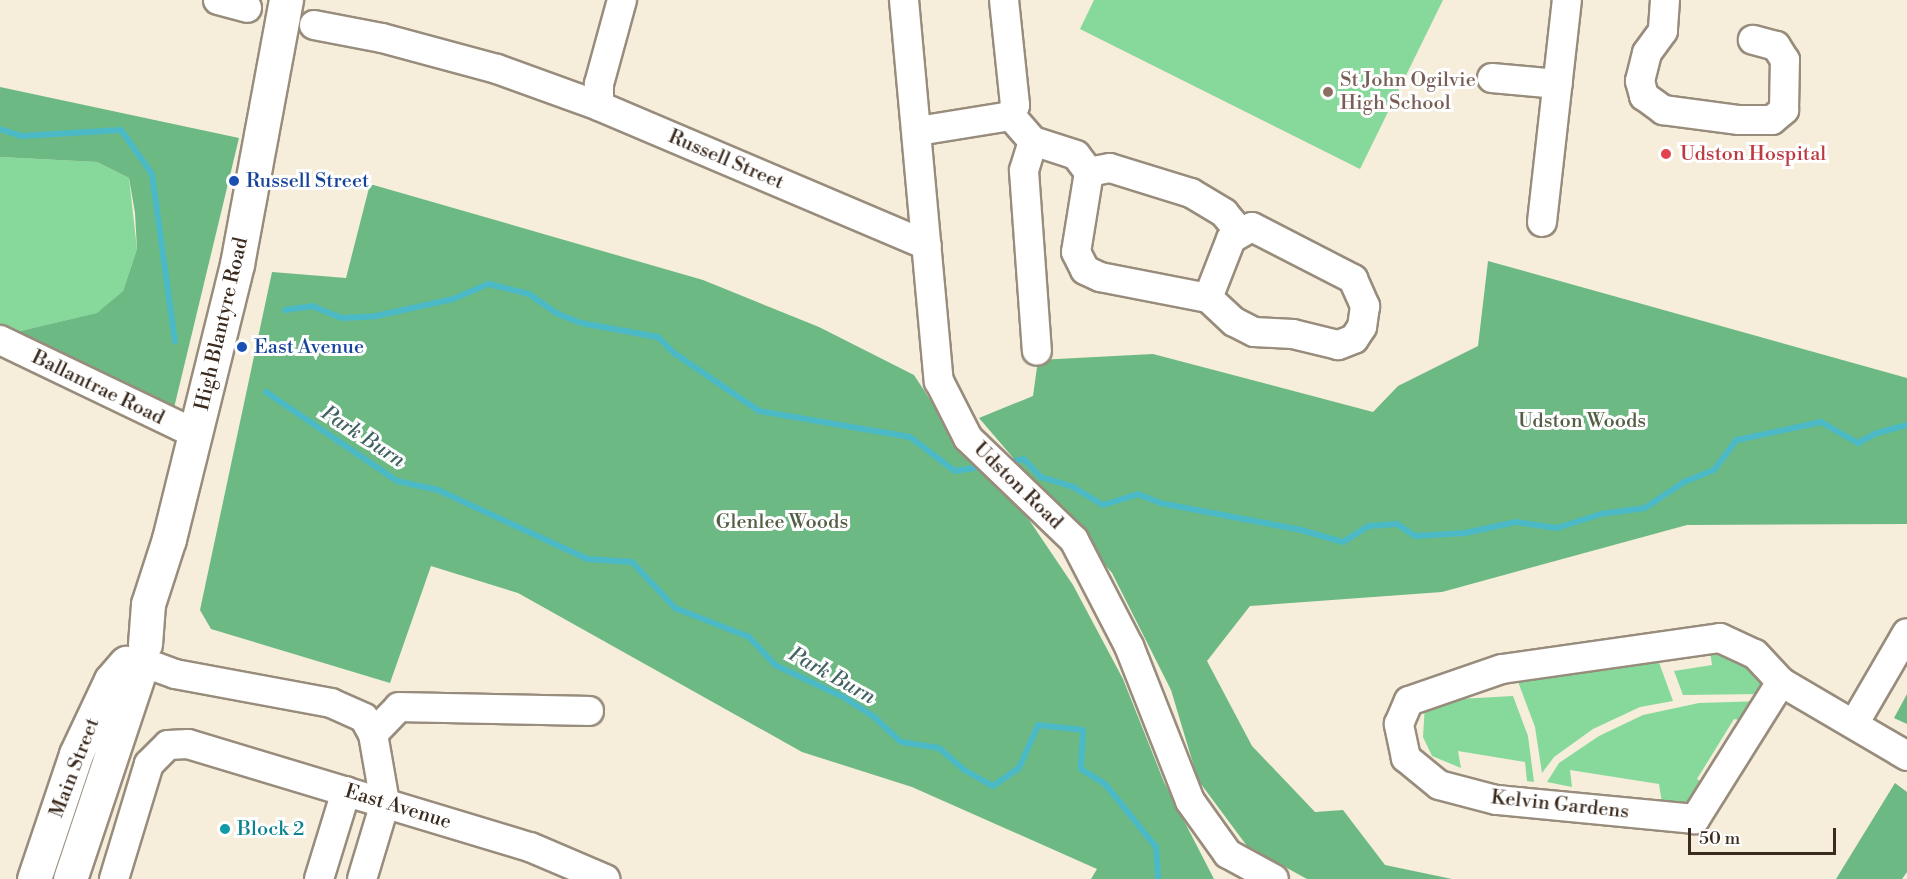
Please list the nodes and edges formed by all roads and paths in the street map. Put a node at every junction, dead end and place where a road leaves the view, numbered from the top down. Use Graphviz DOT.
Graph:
graph roads {
  1 [pos="218,0"];
  2 [pos="286,0"];
  3 [pos="622,0"];
  4 [pos="904,0"];
  5 [pos="1004,0"];
  6 [pos="1567,0"];
  7 [pos="1665,0"];
  8 [pos="247,8"];
  9 [pos="314,25"];
  10 [pos="1753,40"];
  11 [pos="1492,78"];
  12 [pos="1558,84"];
  13 [pos="599,106"];
  14 [pos="1011,116"];
  15 [pos="918,131"];
  16 [pos="1033,141"];
  17 [pos="1089,172"];
  18 [pos="1542,222"];
  19 [pos="1239,231"];
  20 [pos="927,245"];
  21 [pos="1208,298"];
  22 [pos="0,339"];
  23 [pos="1037,351"];
  24 [pos="196,434"];
  25 [pos="1907,633"];
  26 [pos="141,662"];
  27 [pos="1781,682"];
  28 [pos="127,711"];
  29 [pos="589,711"];
  30 [pos="1854,724"];
  31 [pos="374,734"];
  32 [pos="1907,756"];
  33 [pos="346,791"];
  34 [pos="385,802"];
  35 [pos="576,873"];
  36 [pos="34,879"];
  37 [pos="70,879"];
  38 [pos="114,879"];
  39 [pos="319,879"];
  40 [pos="362,879"];
  41 [pos="605,879"];
  42 [pos="1274,879"];
  1 -- 8 [label="street"];
  2 -- 24 [label="main road, High Blantyre Road"];
  3 -- 13 [label="street"];
  4 -- 15 [label="street, Udston Road"];
  5 -- 14 [label="street"];
  6 -- 12 [label="street"];
  7 -- 10 [label="street"];
  9 -- 13 [label="street, Russell Street"];
  11 -- 12 [label="street"];
  12 -- 18 [label="street"];
  13 -- 20 [label="street, Russell Street"];
  14 -- 15 [label="street"];
  14 -- 16 [label="street"];
  15 -- 20 [label="street, Udston Road"];
  16 -- 17 [label="street"];
  16 -- 23 [label="street"];
  17 -- 19 [label="street"];
  17 -- 21 [label="street"];
  19 -- 21 [label="street"];
  19 -- 21 [label="street"];
  20 -- 42 [label="street, Udston Road"];
  22 -- 24 [label="street, Ballantrae Road"];
  24 -- 26 [label="main road, High Blantyre Road"];
  25 -- 30 [label="street"];
  26 -- 28 [label="main road, High Blantyre Road"];
  26 -- 31 [label="street"];
  26 -- 36 [label="main road, Main Street"];
  27 -- 27 [label="street, Kelvin Gardens"];
  27 -- 30 [label="street, Kelvin Gardens"];
  28 -- 37 [label="main road, Main Street"];
  29 -- 31 [label="street"];
  30 -- 32 [label="street, Kelvin Gardens"];
  31 -- 34 [label="street"];
  33 -- 34 [label="street, East Avenue"];
  33 -- 38 [label="street, East Avenue"];
  33 -- 39 [label="street"];
  34 -- 35 [label="street, East Avenue"];
  34 -- 40 [label="street"];
  35 -- 41 [label="street, East Avenue"];
}
